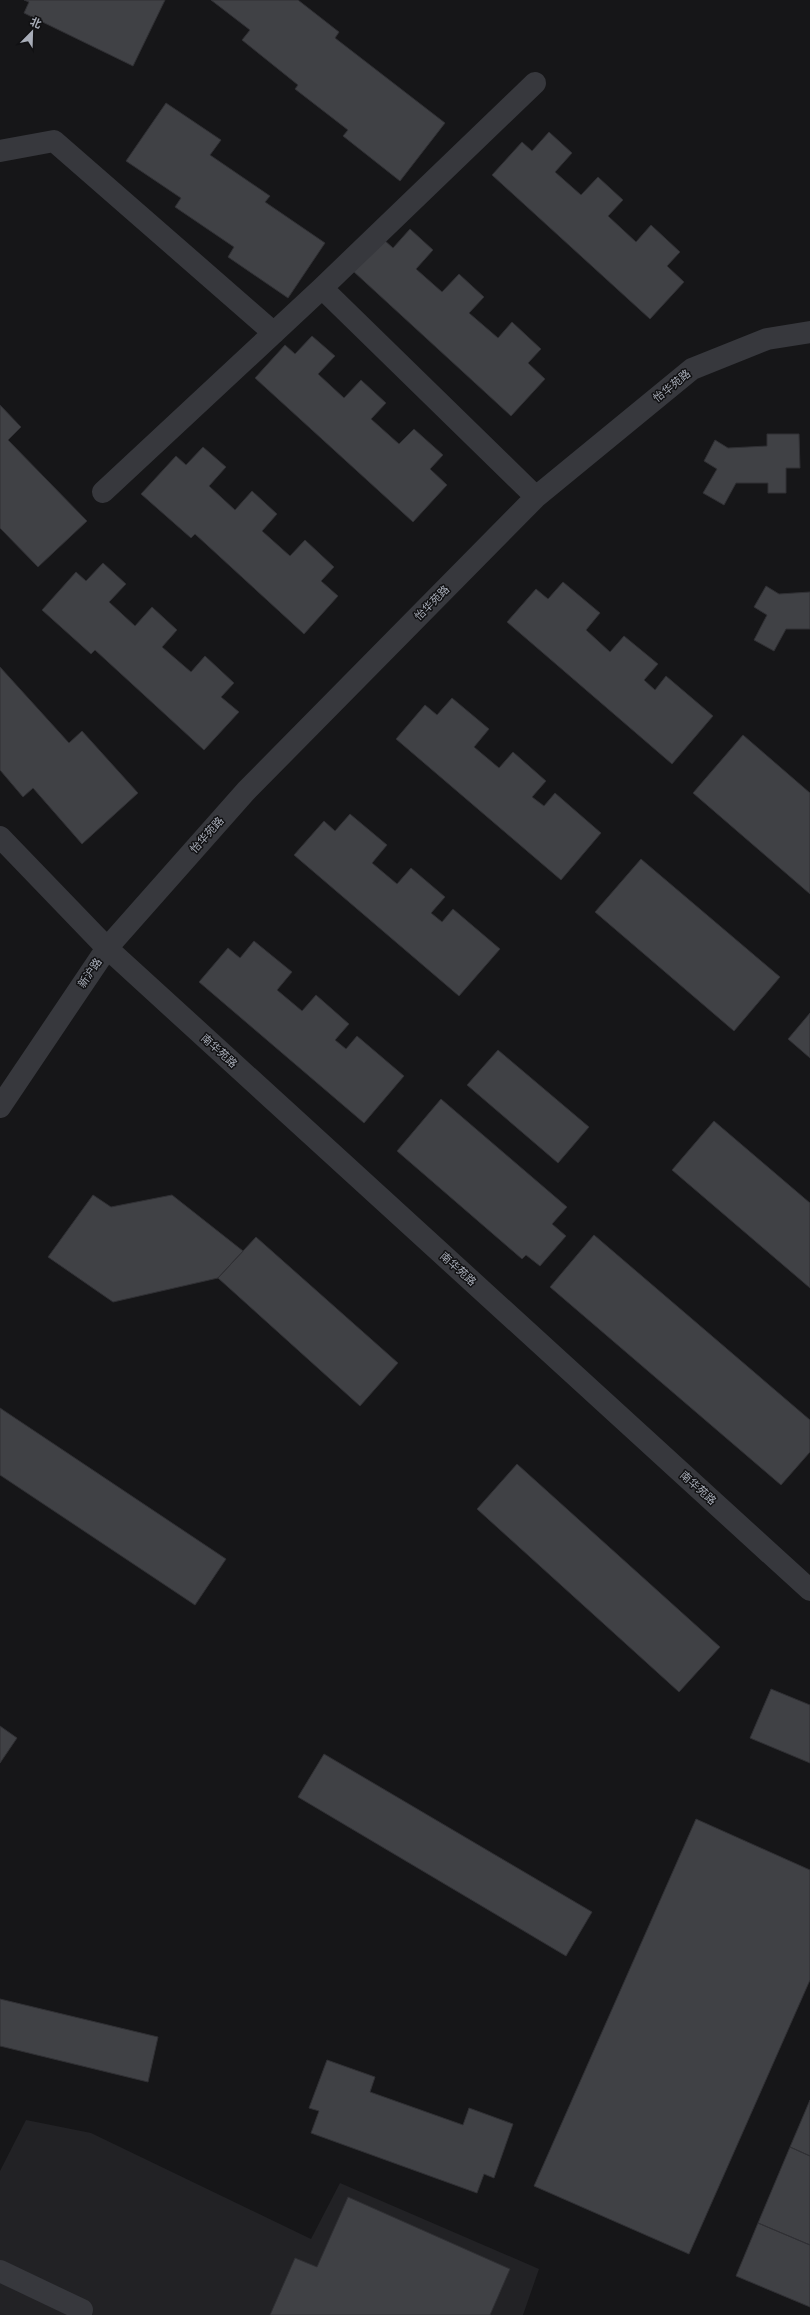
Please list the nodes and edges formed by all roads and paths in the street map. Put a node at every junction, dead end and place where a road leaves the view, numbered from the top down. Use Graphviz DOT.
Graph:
graph roads {
  1 [pos="535,83"];
  2 [pos="0,151"];
  3 [pos="322,288"];
  4 [pos="810,332"];
  5 [pos="274,334"];
  6 [pos="103,492"];
  7 [pos="536,497"];
  8 [pos="0,837"];
  9 [pos="107,948"];
  10 [pos="0,1107"];
  11 [pos="810,1590"];
  12 [pos="0,2271"];
  13 [pos="81,2313"];
  1 -- 3 [label="street"];
  2 -- 5 [label="street"];
  3 -- 5 [label="street"];
  3 -- 7 [label="street"];
  4 -- 7 [label="street, 怡华苑路"];
  5 -- 6 [label="street"];
  7 -- 9 [label="street, 怡华苑路"];
  8 -- 9 [label="street, 新沪路"];
  9 -- 10 [label="street, 新沪路"];
  9 -- 11 [label="street, 南华苑路"];
  12 -- 13 [label="street"];
}
